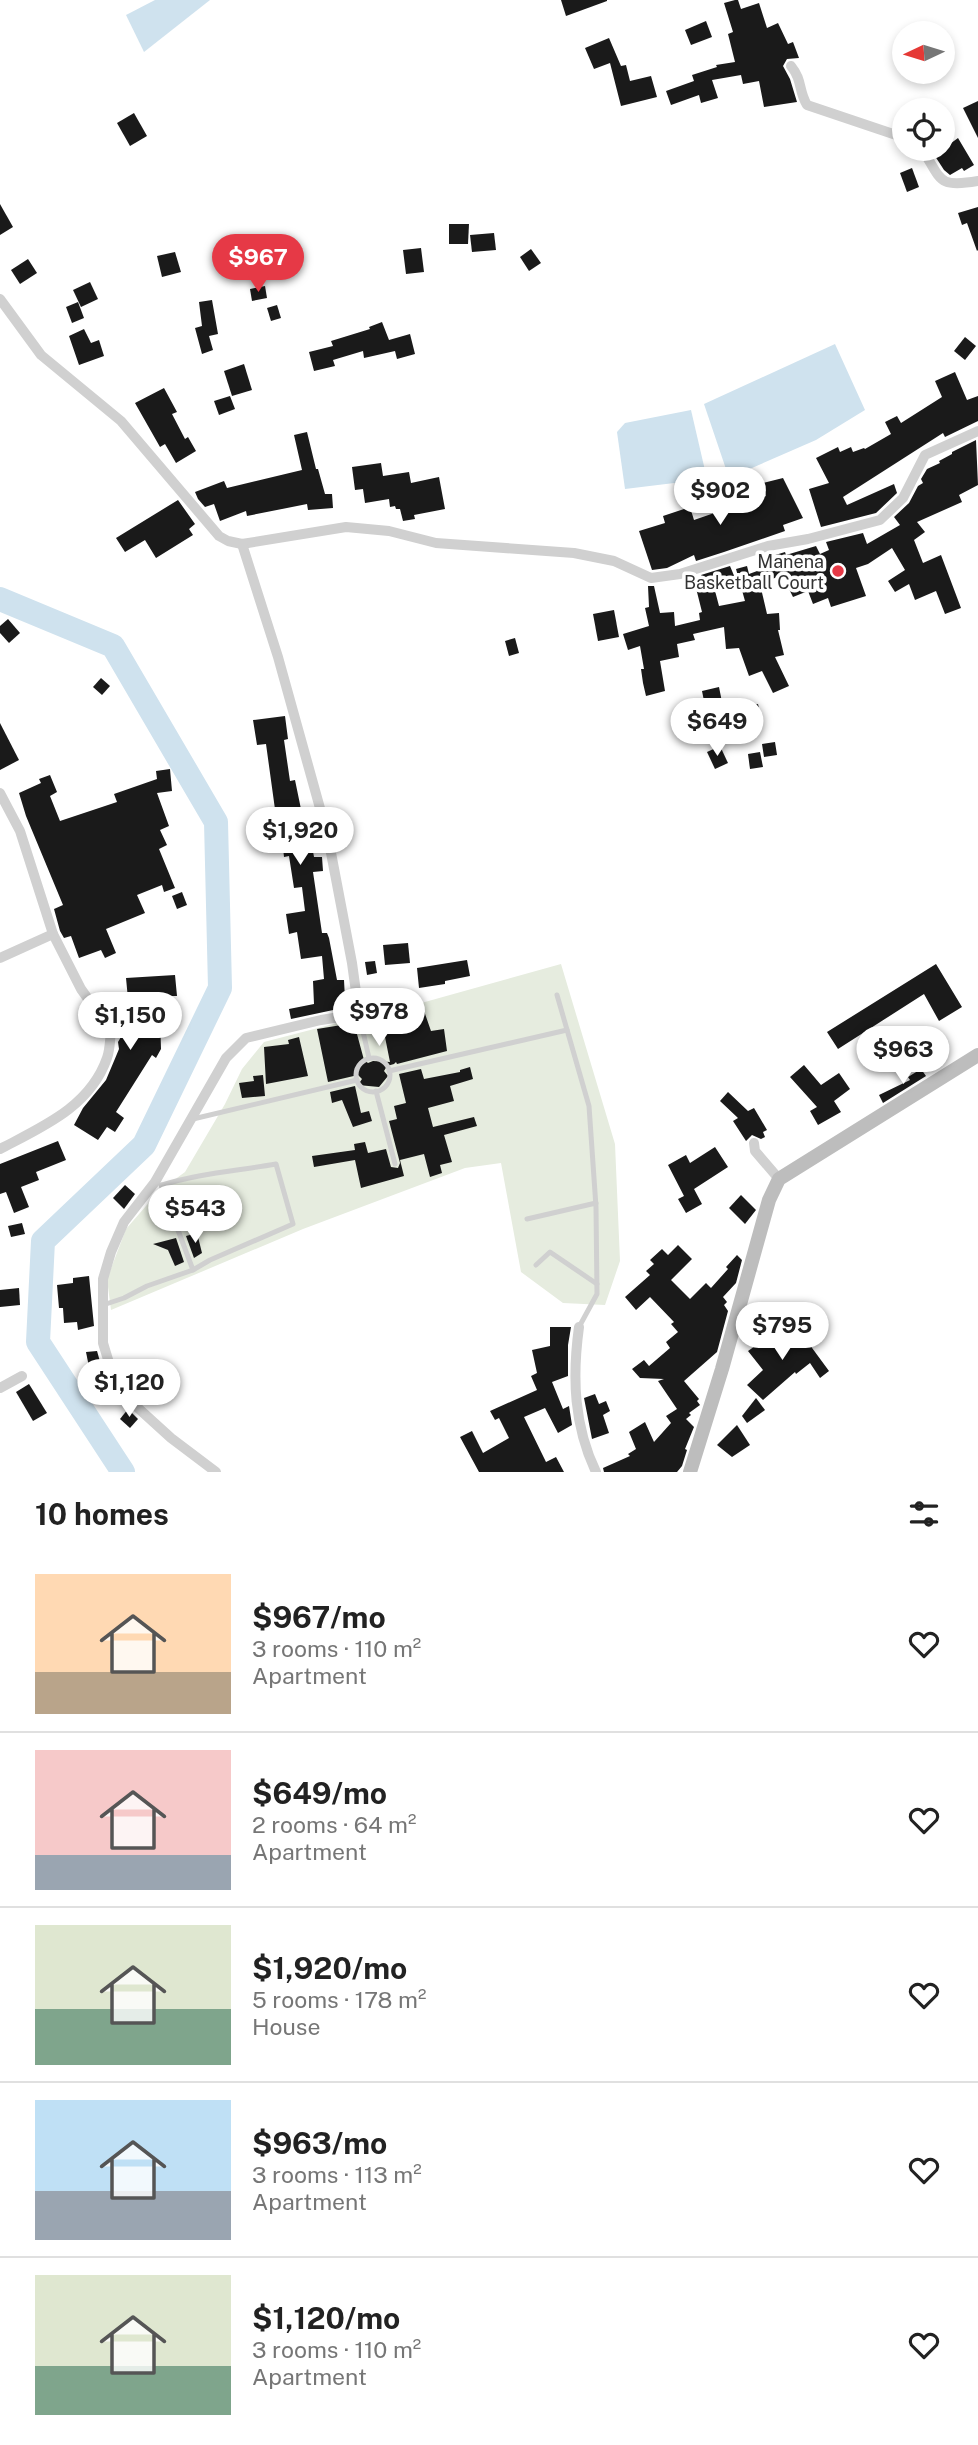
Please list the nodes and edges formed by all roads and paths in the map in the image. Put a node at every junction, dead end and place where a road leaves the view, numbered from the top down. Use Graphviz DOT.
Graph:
graph roads {
  1 [pos="791,66"];
  2 [pos="892,134"];
  3 [pos="929,161"];
  4 [pos="978,181"];
  5 [pos="0,299"];
  6 [pos="978,430"];
  7 [pos="242,544"];
  8 [pos="0,793"];
  9 [pos="53,934"];
  10 [pos="0,958"];
  11 [pos="556,995"];
  12 [pos="359,1014"];
  13 [pos="567,1030"];
  14 [pos="978,1055"];
  15 [pos="369,1058"];
  16 [pos="389,1071"];
  17 [pos="357,1080"];
  18 [pos="376,1091"];
  19 [pos="190,1120"];
  20 [pos="754,1143"];
  21 [pos="0,1149"];
  22 [pos="395,1164"];
  23 [pos="779,1179"];
  24 [pos="159,1183"];
  25 [pos="596,1203"];
  26 [pos="527,1219"];
  27 [pos="536,1265"];
  28 [pos="192,1270"];
  29 [pos="597,1284"];
  30 [pos="103,1305"];
  31 [pos="579,1327"];
  32 [pos="22,1376"];
  33 [pos="0,1388"];
  34 [pos="216,1472"];
  35 [pos="596,1472"];
  36 [pos="690,1472"];
  1 -- 2 [label="street"];
  3 -- 4 [label="street"];
  5 -- 7 [label="street"];
  6 -- 7 [label="street"];
  7 -- 12 [label="street"];
  8 -- 9 [label="street"];
  9 -- 10 [label="street"];
  9 -- 21 [label="street"];
  11 -- 13 [label="lane"];
  12 -- 15 [label="lane"];
  12 -- 19 [label="street"];
  13 -- 16 [label="lane"];
  13 -- 25 [label="lane"];
  14 -- 23 [label="street"];
  15 -- 16 [label="lane"];
  15 -- 17 [label="lane"];
  16 -- 18 [label="lane"];
  17 -- 18 [label="lane"];
  17 -- 19 [label="lane"];
  18 -- 22 [label="lane"];
  19 -- 24 [label="street"];
  20 -- 23 [label="street"];
  23 -- 36 [label="street"];
  24 -- 28 [label="lane"];
  24 -- 28 [label="lane"];
  24 -- 30 [label="street"];
  25 -- 26 [label="lane"];
  25 -- 29 [label="lane"];
  27 -- 29 [label="lane"];
  28 -- 30 [label="lane"];
  29 -- 31 [label="lane"];
  30 -- 34 [label="street"];
  31 -- 35 [label="street"];
  32 -- 33 [label="street"];
}
